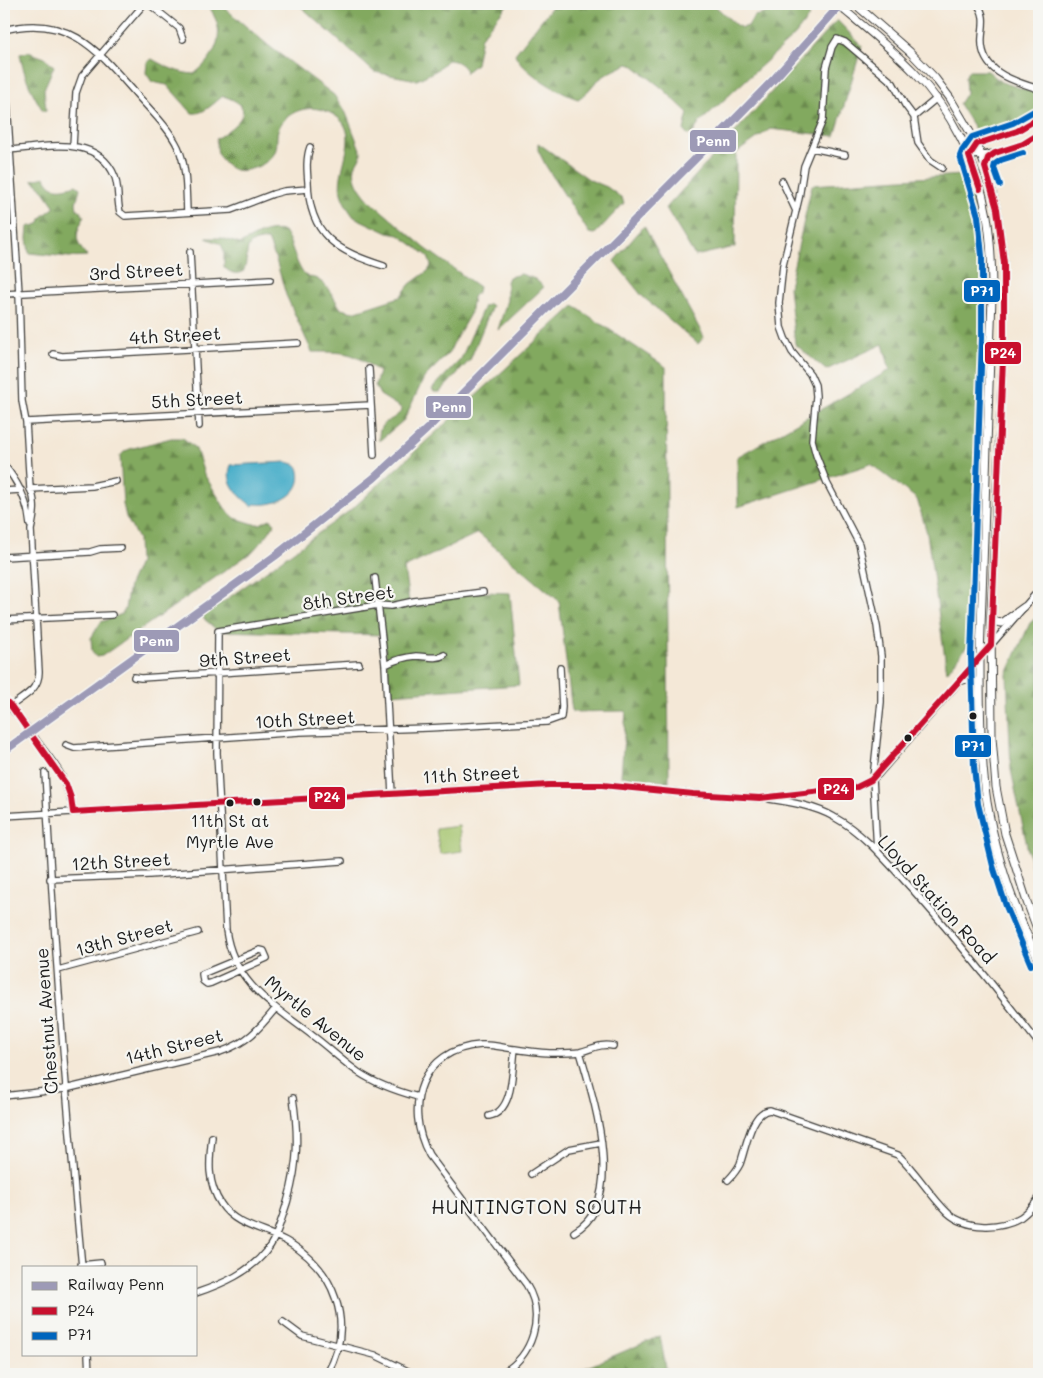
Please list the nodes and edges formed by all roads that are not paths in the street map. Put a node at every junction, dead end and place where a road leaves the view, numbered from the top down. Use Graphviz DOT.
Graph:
graph roads {
  1 [pos="144,4"];
  2 [pos="149,4"];
  3 [pos="837,4"];
  4 [pos="977,4"];
  5 [pos="858,6"];
  6 [pos="4,30"];
  7 [pos="183,39"];
  8 [pos="101,55"];
  9 [pos="1039,89"];
  10 [pos="4,93"];
  11 [pos="936,98"];
  12 [pos="914,117"];
  13 [pos="1039,118"];
  14 [pos="1039,134"];
  15 [pos="977,144"];
  16 [pos="73,146"];
  17 [pos="310,147"];
  18 [pos="812,148"];
  19 [pos="10,150"];
  20 [pos="995,153"];
  21 [pos="845,155"];
  22 [pos="968,156"];
  23 [pos="980,156"];
  24 [pos="985,167"];
  25 [pos="942,168"];
  26 [pos="782,180"];
  27 [pos="308,189"];
  28 [pos="796,211"];
  29 [pos="187,212"];
  30 [pos="4,229"];
  31 [pos="14,229"];
  32 [pos="190,252"];
  33 [pos="384,266"];
  34 [pos="270,280"];
  35 [pos="192,283"];
  36 [pos="19,293"];
  37 [pos="4,294"];
  38 [pos="298,343"];
  39 [pos="195,350"];
  40 [pos="52,354"];
  41 [pos="369,369"];
  42 [pos="371,405"];
  43 [pos="199,414"];
  44 [pos="26,422"];
  45 [pos="199,426"];
  46 [pos="374,455"];
  47 [pos="4,465"];
  48 [pos="116,481"];
  49 [pos="30,489"];
  50 [pos="21,490"];
  51 [pos="4,491"];
  52 [pos="31,530"];
  53 [pos="121,548"];
  54 [pos="32,555"];
  55 [pos="4,557"];
  56 [pos="375,578"];
  57 [pos="1039,590"];
  58 [pos="483,592"];
  59 [pos="378,606"];
  60 [pos="1024,608"];
  61 [pos="112,614"];
  62 [pos="991,616"];
  63 [pos="36,618"];
  64 [pos="4,620"];
  65 [pos="218,631"];
  66 [pos="991,645"];
  67 [pos="444,655"];
  68 [pos="980,657"];
  69 [pos="359,664"];
  70 [pos="385,664"];
  71 [pos="560,668"];
  72 [pos="218,674"];
  73 [pos="134,677"];
  74 [pos="959,681"];
  75 [pos="980,684"];
  76 [pos="4,699"];
  77 [pos="11,706"];
  78 [pos="389,730"];
  79 [pos="217,739"];
  80 [pos="66,745"];
  81 [pos="45,773"];
  82 [pos="873,778"];
  83 [pos="392,794"];
  84 [pos="760,798"];
  85 [pos="219,804"];
  86 [pos="73,812"];
  87 [pos="47,814"];
  88 [pos="4,816"];
  89 [pos="876,850"];
  90 [pos="342,861"];
  91 [pos="223,869"];
  92 [pos="50,879"];
  93 [pos="198,932"];
  94 [pos="1039,934"];
  95 [pos="235,959"];
  96 [pos="1039,961"];
  97 [pos="58,970"];
  98 [pos="241,971"];
  99 [pos="276,1008"];
  100 [pos="1039,1044"];
  101 [pos="613,1046"];
  102 [pos="515,1049"];
  103 [pos="580,1052"];
  104 [pos="65,1089"];
  105 [pos="4,1096"];
  106 [pos="418,1097"];
  107 [pos="293,1098"];
  108 [pos="489,1116"];
  109 [pos="212,1137"];
  110 [pos="601,1143"];
  111 [pos="531,1174"];
  112 [pos="728,1180"];
  113 [pos="1039,1198"];
  114 [pos="574,1232"];
  115 [pos="275,1236"];
  116 [pos="101,1263"];
  117 [pos="82,1266"];
  118 [pos="198,1291"];
  119 [pos="283,1322"];
  120 [pos="339,1346"];
  121 [pos="88,1356"];
  122 [pos="89,1374"];
  123 [pos="327,1374"];
  124 [pos="414,1374"];
  125 [pos="500,1374"];
  1 -- 8 [label="street"];
  2 -- 7 [label="street"];
  3 -- 11 [label="main road"];
  4 -- 9 [label="street"];
  5 -- 15 [label="main road"];
  6 -- 8 [label="street"];
  8 -- 16 [label="street"];
  8 -- 29 [label="street"];
  10 -- 19 [label="street"];
  11 -- 12 [label="street"];
  11 -- 22 [label="main road"];
  12 -- 18 [label="street"];
  12 -- 25 [label="street"];
  13 -- 15 [label="street"];
  14 -- 20 [label="street"];
  15 -- 22 [label="street"];
  15 -- 23 [label="main road"];
  16 -- 19 [label="street"];
  16 -- 29 [label="street"];
  17 -- 27 [label="street"];
  18 -- 21 [label="street"];
  18 -- 28 [label="street"];
  19 -- 31 [label="street"];
  20 -- 23 [label="street"];
  20 -- 24 [label="main road"];
  22 -- 23 [label="street"];
  22 -- 68 [label="main road"];
  23 -- 24 [label="main road"];
  24 -- 62 [label="main road"];
  26 -- 28 [label="street"];
  27 -- 29 [label="street"];
  27 -- 33 [label="street"];
  28 -- 82 [label="street"];
  30 -- 31 [label="street"];
  31 -- 36 [label="street"];
  32 -- 35 [label="street"];
  34 -- 35 [label="street, 3rd Street"];
  35 -- 36 [label="street, 3rd Street"];
  35 -- 39 [label="street"];
  36 -- 37 [label="street, 3rd Street"];
  36 -- 44 [label="street"];
  38 -- 39 [label="street, 4th Street"];
  39 -- 40 [label="street, 4th Street"];
  39 -- 43 [label="street"];
  41 -- 42 [label="street"];
  42 -- 43 [label="street, 5th Street"];
  42 -- 46 [label="street"];
  43 -- 44 [label="street, 5th Street"];
  43 -- 45 [label="street"];
  44 -- 49 [label="street"];
  47 -- 50 [label="street"];
  48 -- 49 [label="street"];
  49 -- 52 [label="street"];
  50 -- 51 [label="street"];
  50 -- 52 [label="street"];
  52 -- 54 [label="street"];
  53 -- 54 [label="street"];
  54 -- 55 [label="street"];
  54 -- 63 [label="street"];
  56 -- 59 [label="street"];
  57 -- 60 [label="street"];
  58 -- 59 [label="street, 8th Street"];
  59 -- 65 [label="street, 8th Street"];
  59 -- 70 [label="street"];
  60 -- 62 [label="main road"];
  60 -- 66 [label="street"];
  61 -- 63 [label="street"];
  62 -- 66 [label="main road"];
  63 -- 64 [label="street"];
  63 -- 77 [label="street"];
  65 -- 72 [label="street, Myrtle Avenue"];
  66 -- 68 [label="main road"];
  66 -- 94 [label="main road"];
  67 -- 70 [label="street"];
  68 -- 74 [label="main road"];
  68 -- 75 [label="main road"];
  69 -- 72 [label="street, 9th Street"];
  70 -- 78 [label="street"];
  71 -- 78 [label="street, 10th Street"];
  72 -- 73 [label="street, 9th Street"];
  72 -- 79 [label="street, Myrtle Avenue"];
  74 -- 75 [label="main road"];
  74 -- 82 [label="main road"];
  75 -- 96 [label="main road"];
  76 -- 77 [label="main road"];
  77 -- 86 [label="main road, bridge"];
  78 -- 79 [label="street, 10th Street"];
  78 -- 83 [label="street"];
  79 -- 80 [label="street, 10th Street"];
  79 -- 85 [label="street, Myrtle Avenue"];
  81 -- 87 [label="street, Chestnut Avenue"];
  82 -- 84 [label="main road, 11th Street"];
  82 -- 89 [label="street"];
  83 -- 84 [label="main road, 11th Street"];
  83 -- 85 [label="main road, 11th Street"];
  84 -- 89 [label="street, Lloyd Station Road"];
  85 -- 86 [label="main road, 11th Street"];
  85 -- 91 [label="street, Myrtle Avenue"];
  86 -- 87 [label="street, 11th Street"];
  87 -- 88 [label="street, 11th Street"];
  87 -- 92 [label="street, Chestnut Avenue"];
  89 -- 100 [label="street, Lloyd Station Road"];
  90 -- 91 [label="street, 12th Street"];
  91 -- 92 [label="street, 12th Street"];
  91 -- 95 [label="street, Myrtle Avenue"];
  92 -- 97 [label="street, Chestnut Avenue"];
  93 -- 97 [label="street, 13th Street"];
  95 -- 98 [label="street, Myrtle Avenue"];
  95 -- 98 [label="street"];
  95 -- 98 [label="street"];
  97 -- 104 [label="street, Chestnut Avenue"];
  98 -- 99 [label="street, Myrtle Avenue"];
  99 -- 104 [label="street, 14th Street"];
  99 -- 106 [label="street, Myrtle Avenue"];
  101 -- 103 [label="street"];
  102 -- 103 [label="street"];
  102 -- 106 [label="street"];
  102 -- 108 [label="street"];
  103 -- 110 [label="street"];
  104 -- 105 [label="street, 14th Street"];
  104 -- 117 [label="street, Chestnut Avenue"];
  106 -- 125 [label="street"];
  107 -- 115 [label="street"];
  109 -- 115 [label="street"];
  110 -- 111 [label="street"];
  110 -- 114 [label="street"];
  112 -- 113 [label="street"];
  115 -- 118 [label="street"];
  115 -- 120 [label="street"];
  116 -- 117 [label="street"];
  119 -- 120 [label="street"];
  120 -- 123 [label="street"];
  120 -- 124 [label="street"];
  121 -- 122 [label="street"];
}
